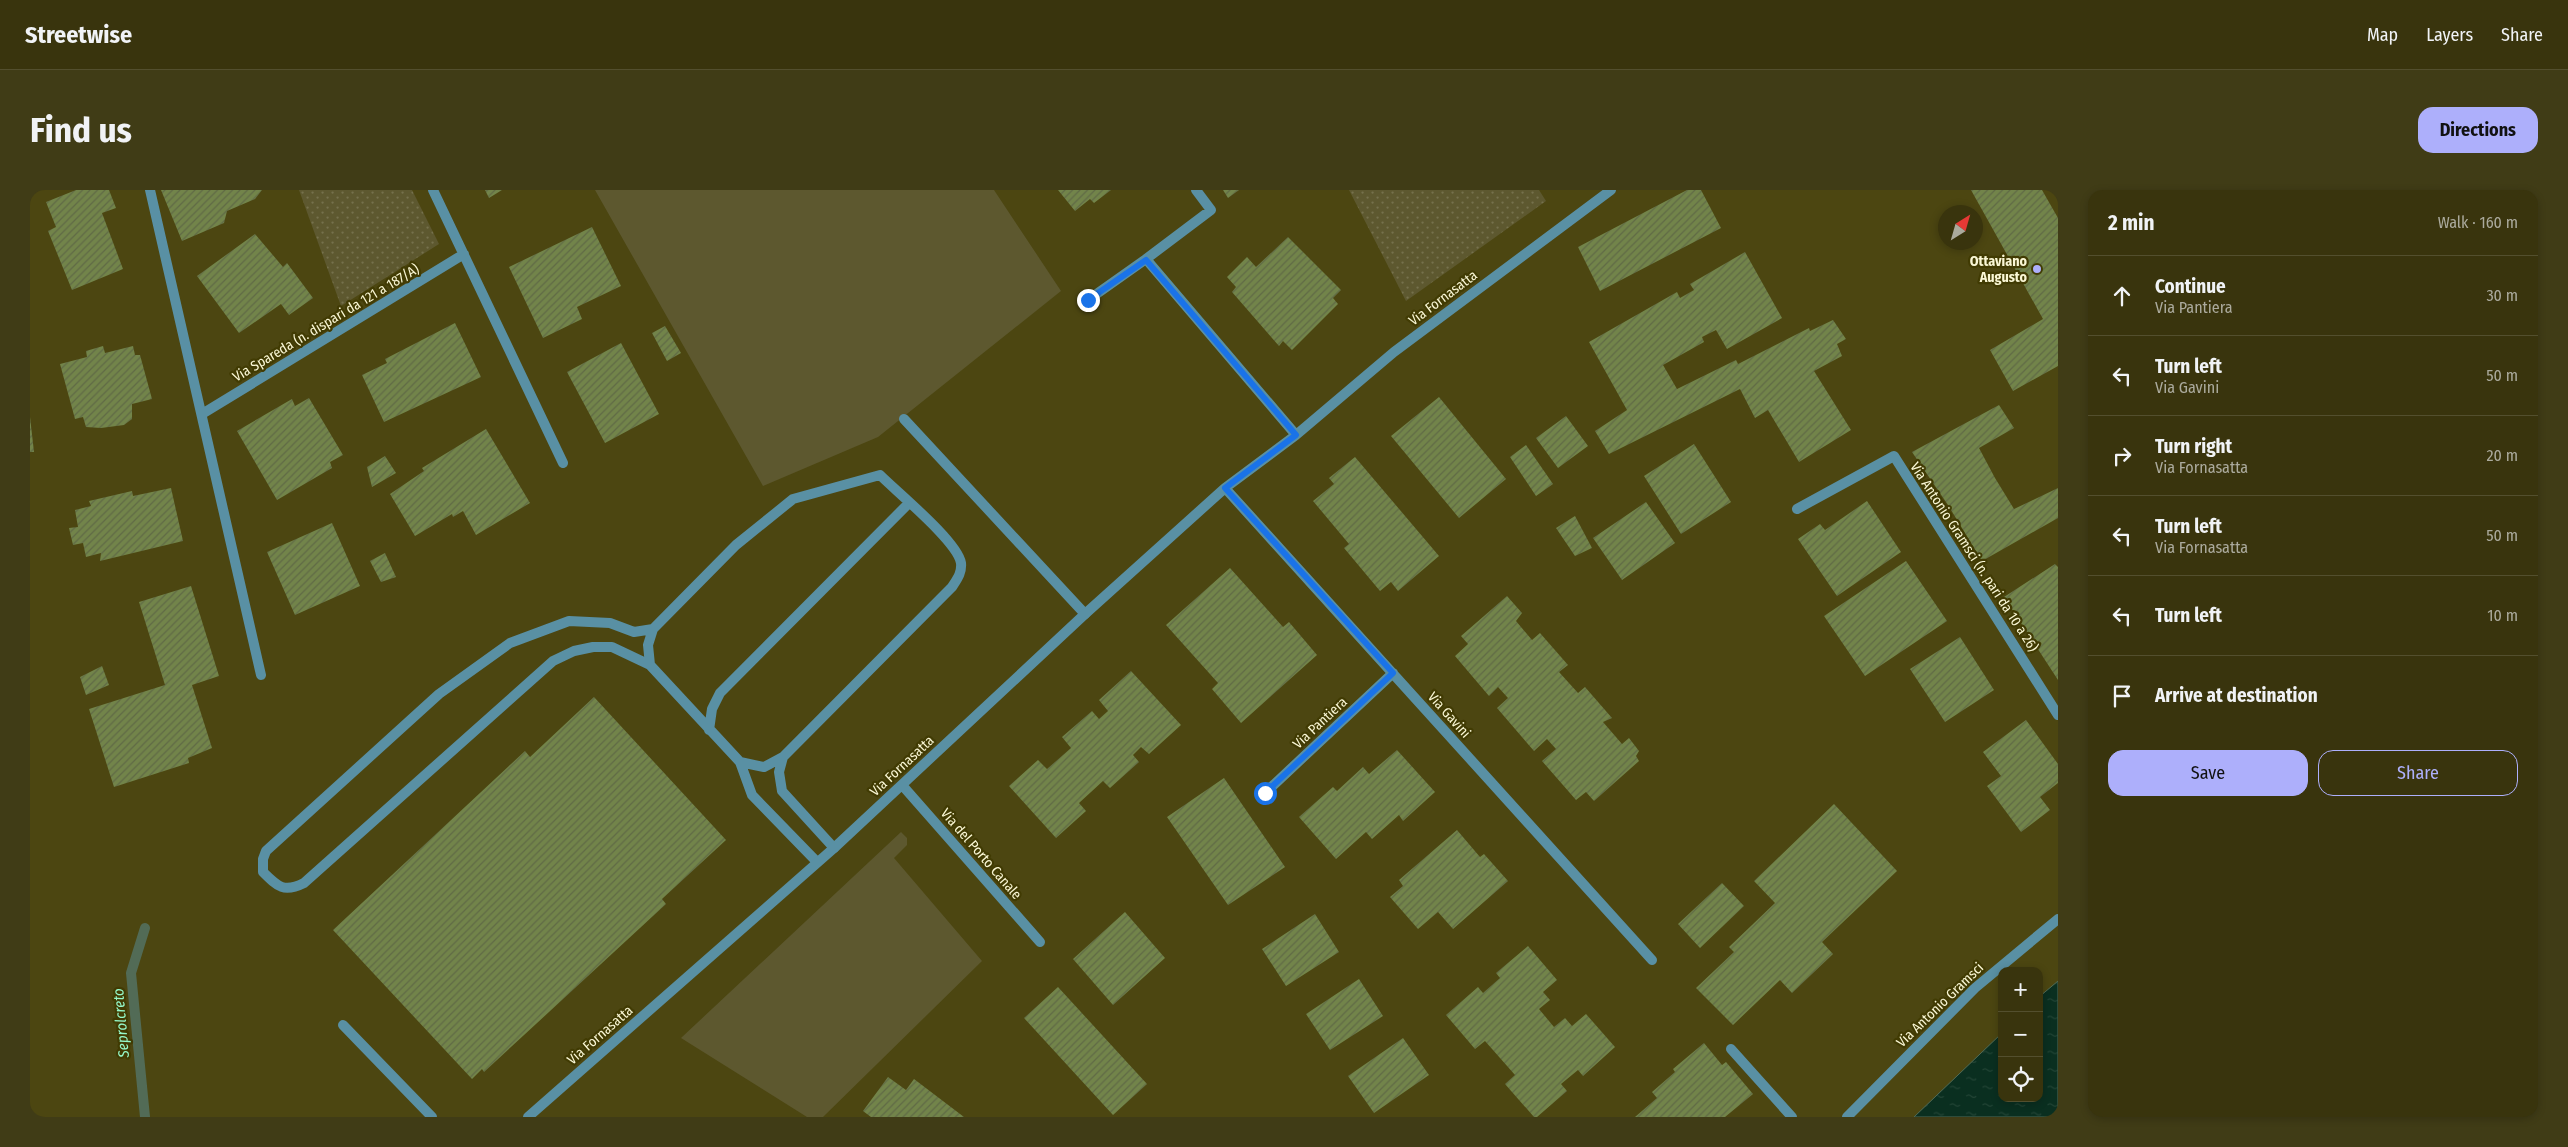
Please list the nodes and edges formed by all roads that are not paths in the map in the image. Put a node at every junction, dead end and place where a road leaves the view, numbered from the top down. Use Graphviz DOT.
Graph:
graph roads {
  1 [pos="150,190"];
  2 [pos="433,190"];
  3 [pos="1196,190"];
  4 [pos="1611,190"];
  5 [pos="464,254"];
  6 [pos="1146,260"];
  7 [pos="1088,300"];
  8 [pos="202,414"];
  9 [pos="904,419"];
  10 [pos="1296,435"];
  11 [pos="563,463"];
  12 [pos="1225,488"];
  13 [pos="909,503"];
  14 [pos="1797,509"];
  15 [pos="1084,614"];
  16 [pos="653,629"];
  17 [pos="650,665"];
  18 [pos="1393,673"];
  19 [pos="260,675"];
  20 [pos="2058,715"];
  21 [pos="709,730"];
  22 [pos="783,757"];
  23 [pos="740,762"];
  24 [pos="902,785"];
  25 [pos="1265,793"];
  26 [pos="834,848"];
  27 [pos="817,862"];
  28 [pos="2058,919"];
  29 [pos="1040,942"];
  30 [pos="1652,960"];
  31 [pos="343,1025"];
  32 [pos="1731,1049"];
  33 [pos="432,1117"];
  34 [pos="528,1117"];
  35 [pos="1792,1117"];
  36 [pos="1847,1117"];
  1 -- 8 [label="street"];
  2 -- 5 [label="street"];
  3 -- 6 [label="street"];
  4 -- 10 [label="street, Via Fornasatta"];
  5 -- 8 [label="street, Via Spareda (n. dispari da 121 a 187/A)"];
  5 -- 11 [label="street"];
  6 -- 7 [label="street"];
  6 -- 10 [label="street"];
  8 -- 19 [label="street"];
  9 -- 15 [label="street"];
  10 -- 12 [label="street, Via Fornasatta"];
  12 -- 15 [label="street, Via Fornasatta"];
  12 -- 18 [label="street, Via Gavini"];
  13 -- 16 [label="street"];
  13 -- 21 [label="street"];
  13 -- 22 [label="street"];
  14 -- 20 [label="street, Via Antonio Gramsci (n. pari da 10 a 26)"];
  15 -- 24 [label="street, Via Fornasatta"];
  16 -- 17 [label="street"];
  16 -- 17 [label="street"];
  17 -- 21 [label="street"];
  18 -- 25 [label="street, Via Pantiera"];
  18 -- 30 [label="street, Via Gavini"];
  21 -- 23 [label="street"];
  22 -- 23 [label="street"];
  22 -- 26 [label="street"];
  23 -- 27 [label="street"];
  24 -- 26 [label="street, Via Fornasatta"];
  24 -- 29 [label="street, Via del Porto Canale"];
  26 -- 27 [label="street, Via Fornasatta"];
  27 -- 34 [label="street, Via Fornasatta"];
  28 -- 36 [label="street, Via Antonio Gramsci"];
  31 -- 33 [label="street"];
  32 -- 35 [label="street"];
}
